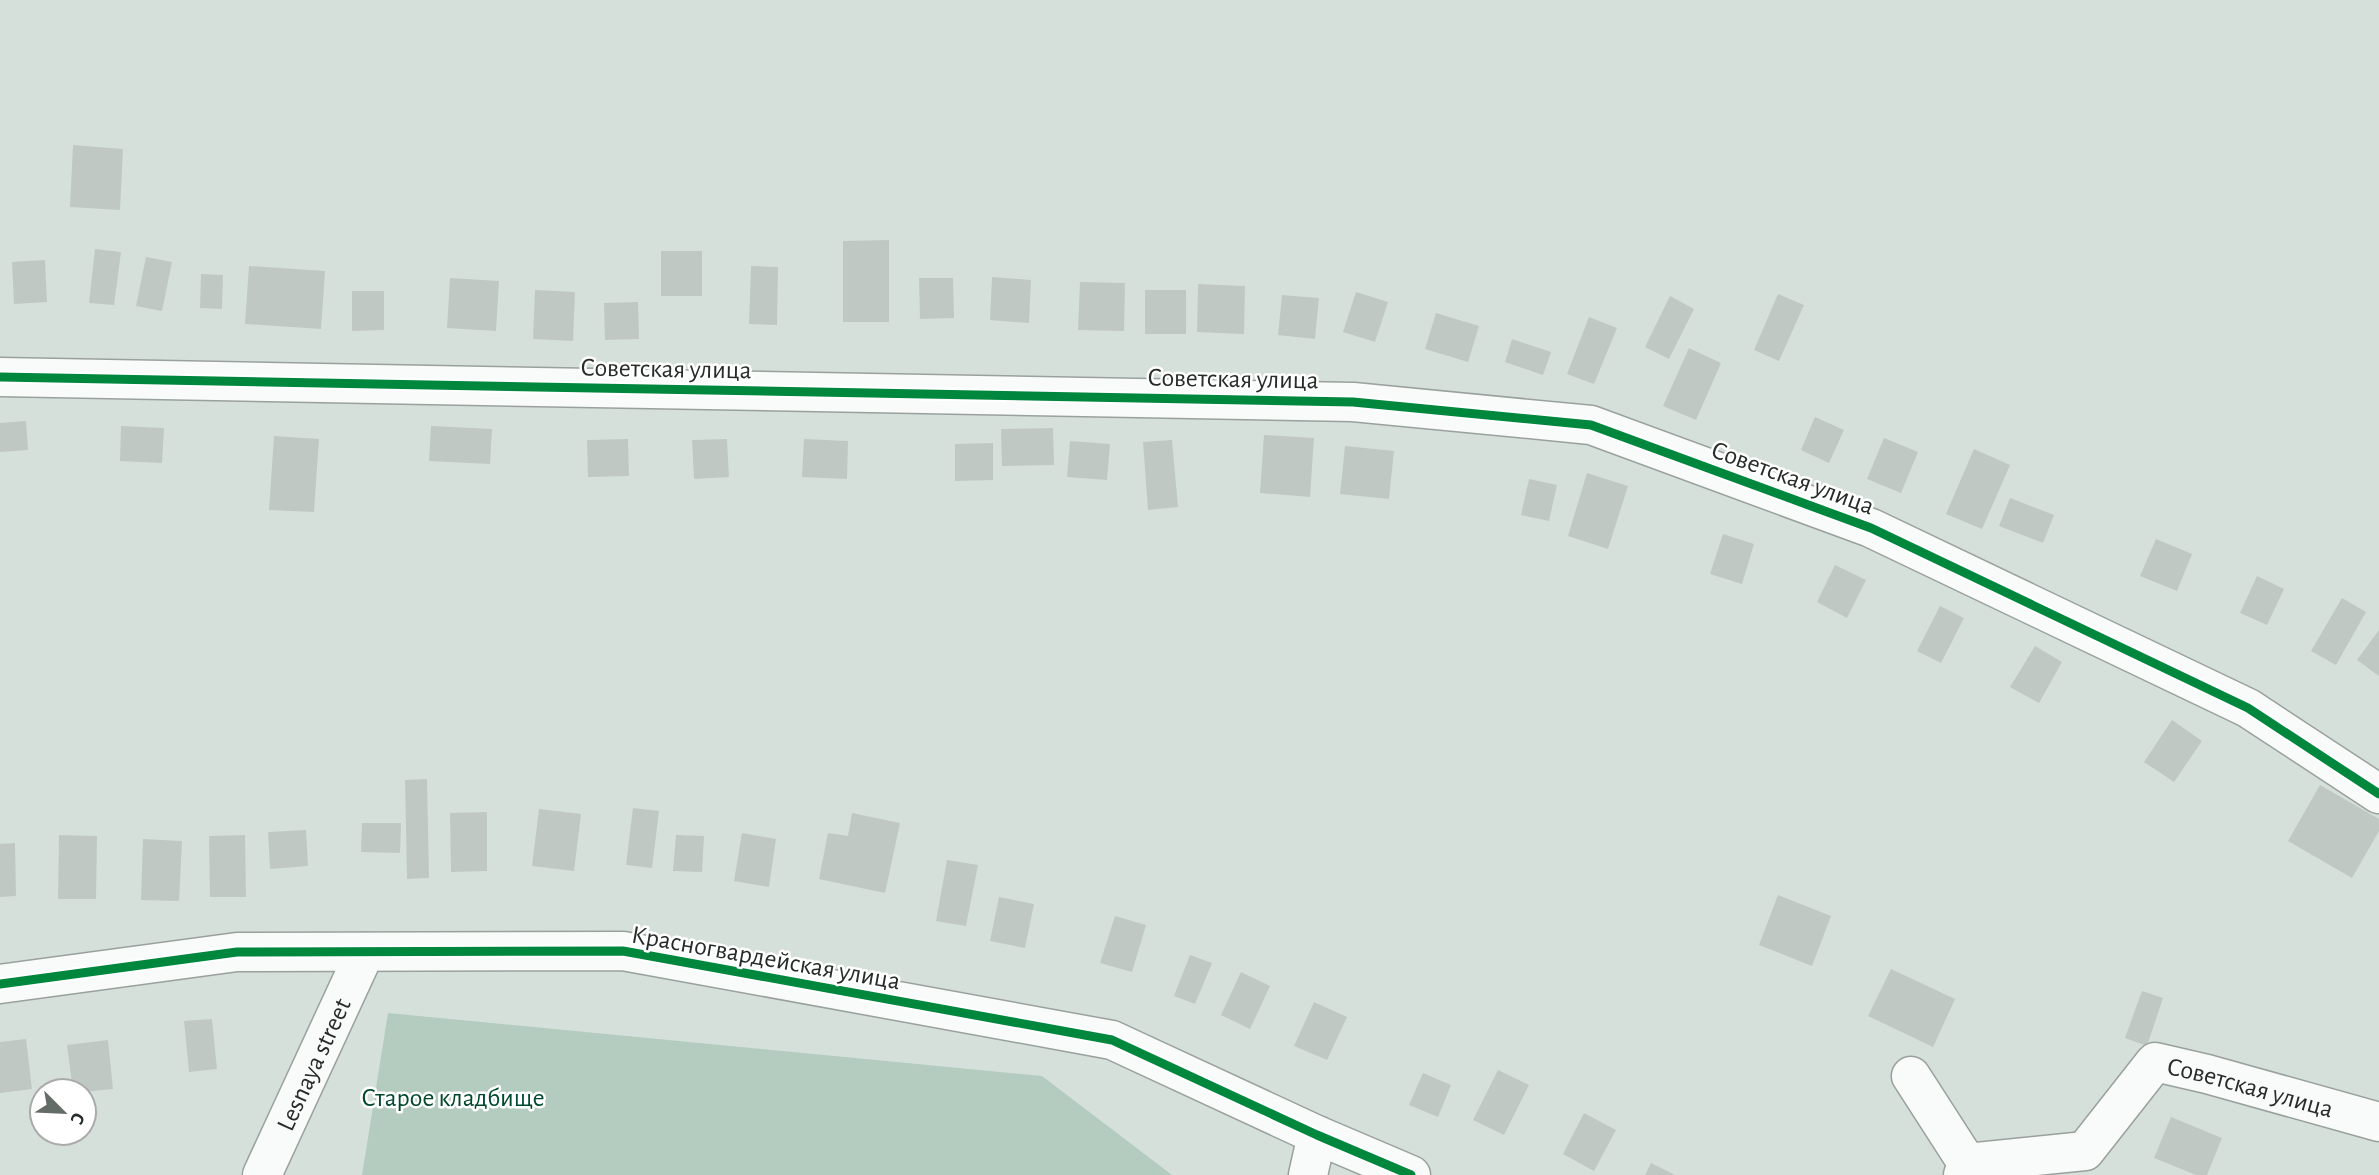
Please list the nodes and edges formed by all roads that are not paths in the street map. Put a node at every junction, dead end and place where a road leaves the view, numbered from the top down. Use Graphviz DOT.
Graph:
graph roads {
  1 [pos="0,377"];
  2 [pos="2379,794"];
  3 [pos="365,952"];
  4 [pos="0,984"];
  5 [pos="1911,1076"];
  6 [pos="2379,1122"];
  7 [pos="1317,1135"];
  8 [pos="1965,1169"];
  9 [pos="262,1175"];
  10 [pos="1308,1175"];
  11 [pos="1411,1175"];
  1 -- 2 [label="street, Советская улица"];
  3 -- 4 [label="street, Красногвардейская улица"];
  3 -- 7 [label="street, Красногвардейская улица"];
  3 -- 9 [label="street, Lesnaya street"];
  5 -- 8 [label="street"];
  6 -- 8 [label="street, Советская улица"];
  7 -- 10 [label="street"];
  7 -- 11 [label="street, Красногвардейская улица"];
}
